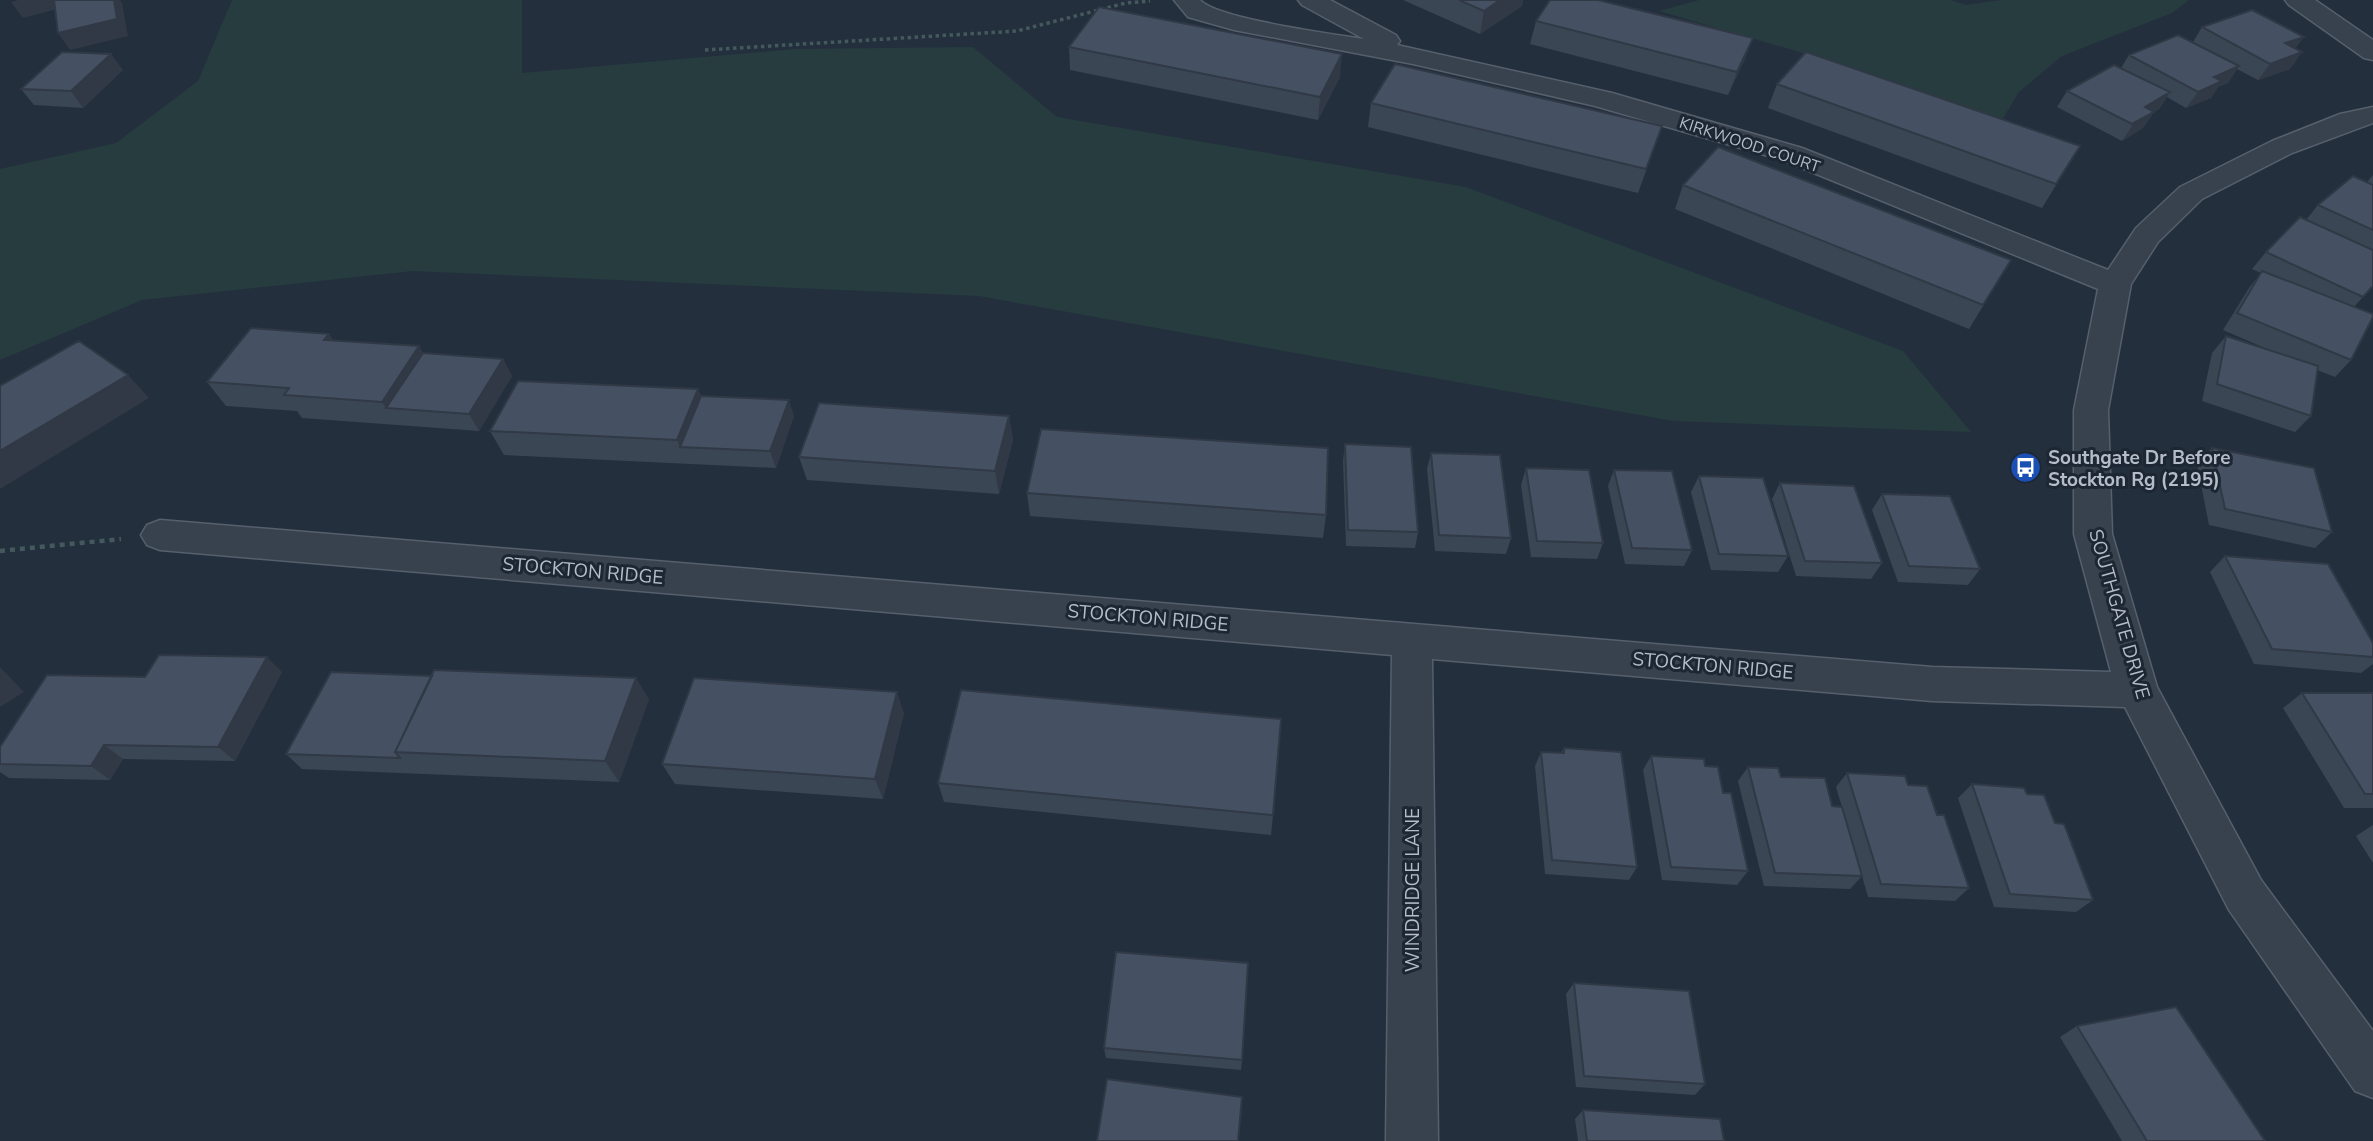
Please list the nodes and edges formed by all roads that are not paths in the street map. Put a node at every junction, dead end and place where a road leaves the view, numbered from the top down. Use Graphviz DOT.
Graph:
graph roads {
  1 [pos="1187,0"];
  2 [pos="1311,0"];
  3 [pos="2298,0"];
  4 [pos="2373,52"];
  5 [pos="1413,56"];
  6 [pos="2373,115"];
  7 [pos="2115,284"];
  8 [pos="160,535"];
  9 [pos="1412,639"];
  10 [pos="2137,690"];
  11 [pos="2373,1073"];
  12 [pos="1412,1141"];
  1 -- 5 [label="street, KIRKWOOD COURT"];
  2 -- 5 [label="street, KIRKWOOD COURT"];
  3 -- 4 [label="street"];
  5 -- 7 [label="street, KIRKWOOD COURT"];
  6 -- 7 [label="street, SOUTHGATE DRIVE"];
  7 -- 10 [label="street, SOUTHGATE DRIVE"];
  8 -- 9 [label="street, STOCKTON RIDGE"];
  9 -- 10 [label="street, STOCKTON RIDGE"];
  9 -- 12 [label="street, WINDRIDGE LANE"];
  10 -- 11 [label="street, SOUTHGATE DRIVE"];
}
